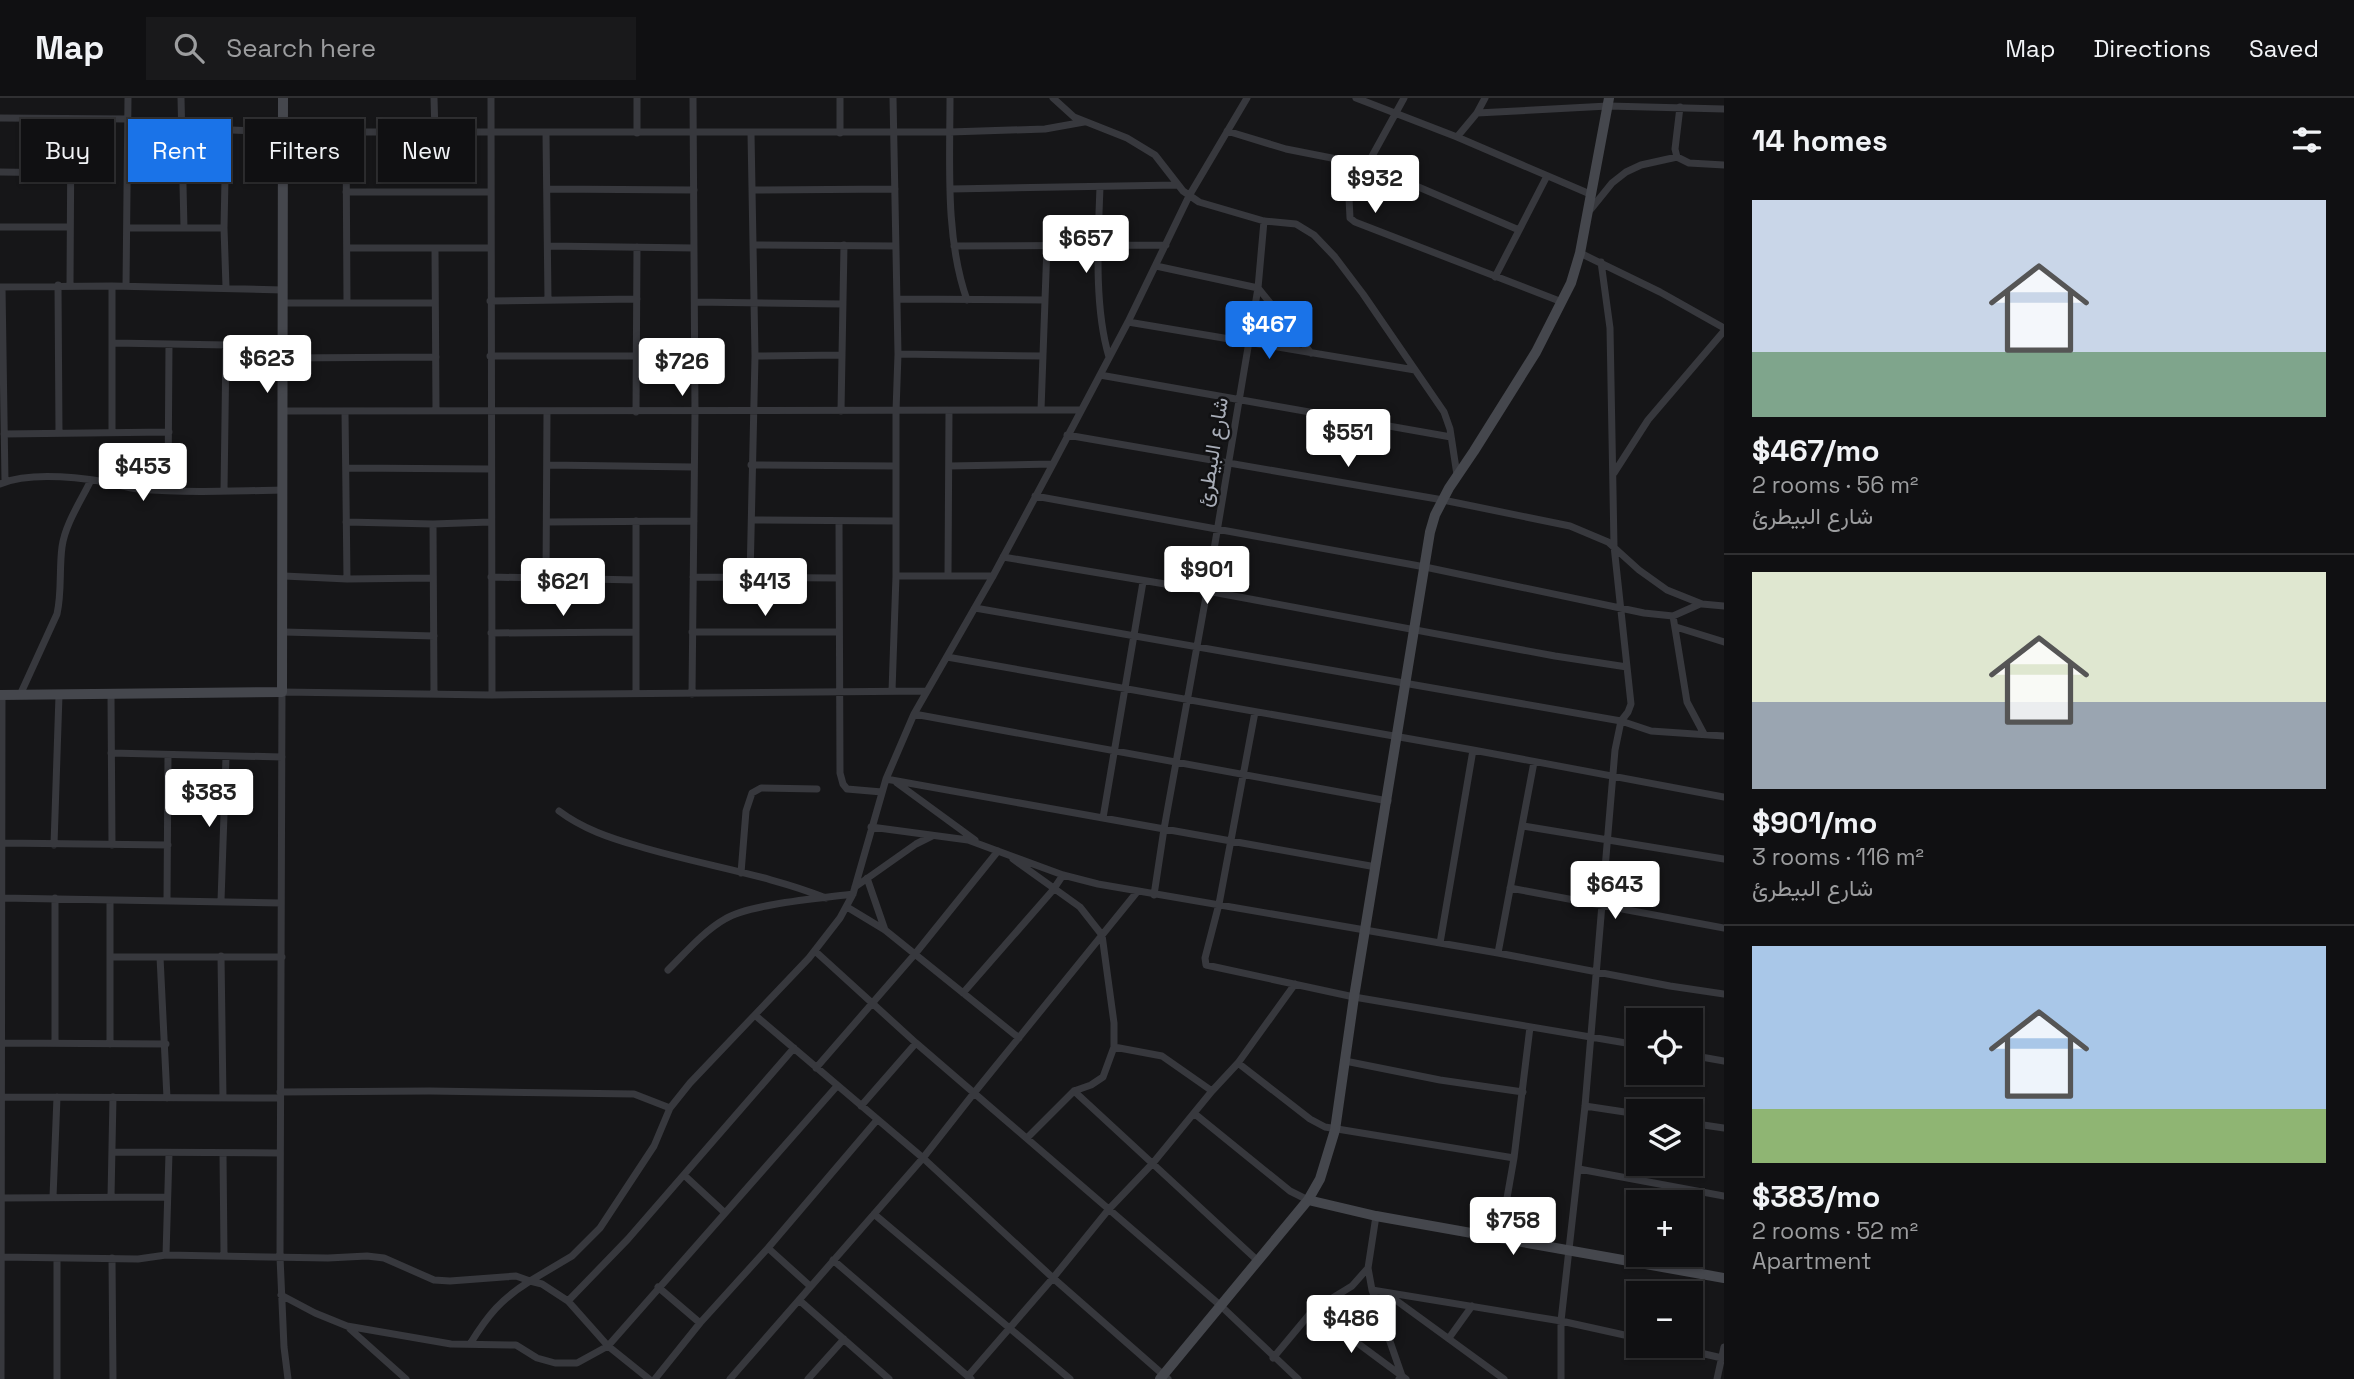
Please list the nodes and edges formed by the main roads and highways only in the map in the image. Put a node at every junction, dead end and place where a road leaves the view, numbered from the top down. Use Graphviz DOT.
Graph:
graph roads {
  1 [pos="283,98"];
  2 [pos="1609,102"];
  3 [pos="1,695"];
  4 [pos="1308,1200"];
  5 [pos="1724,1278"];
  6 [pos="1164,1378"];
  1 -- 3 [label="main road"];
  2 -- 4 [label="main road"];
  4 -- 5 [label="main road"];
  4 -- 6 [label="main road"];
}
